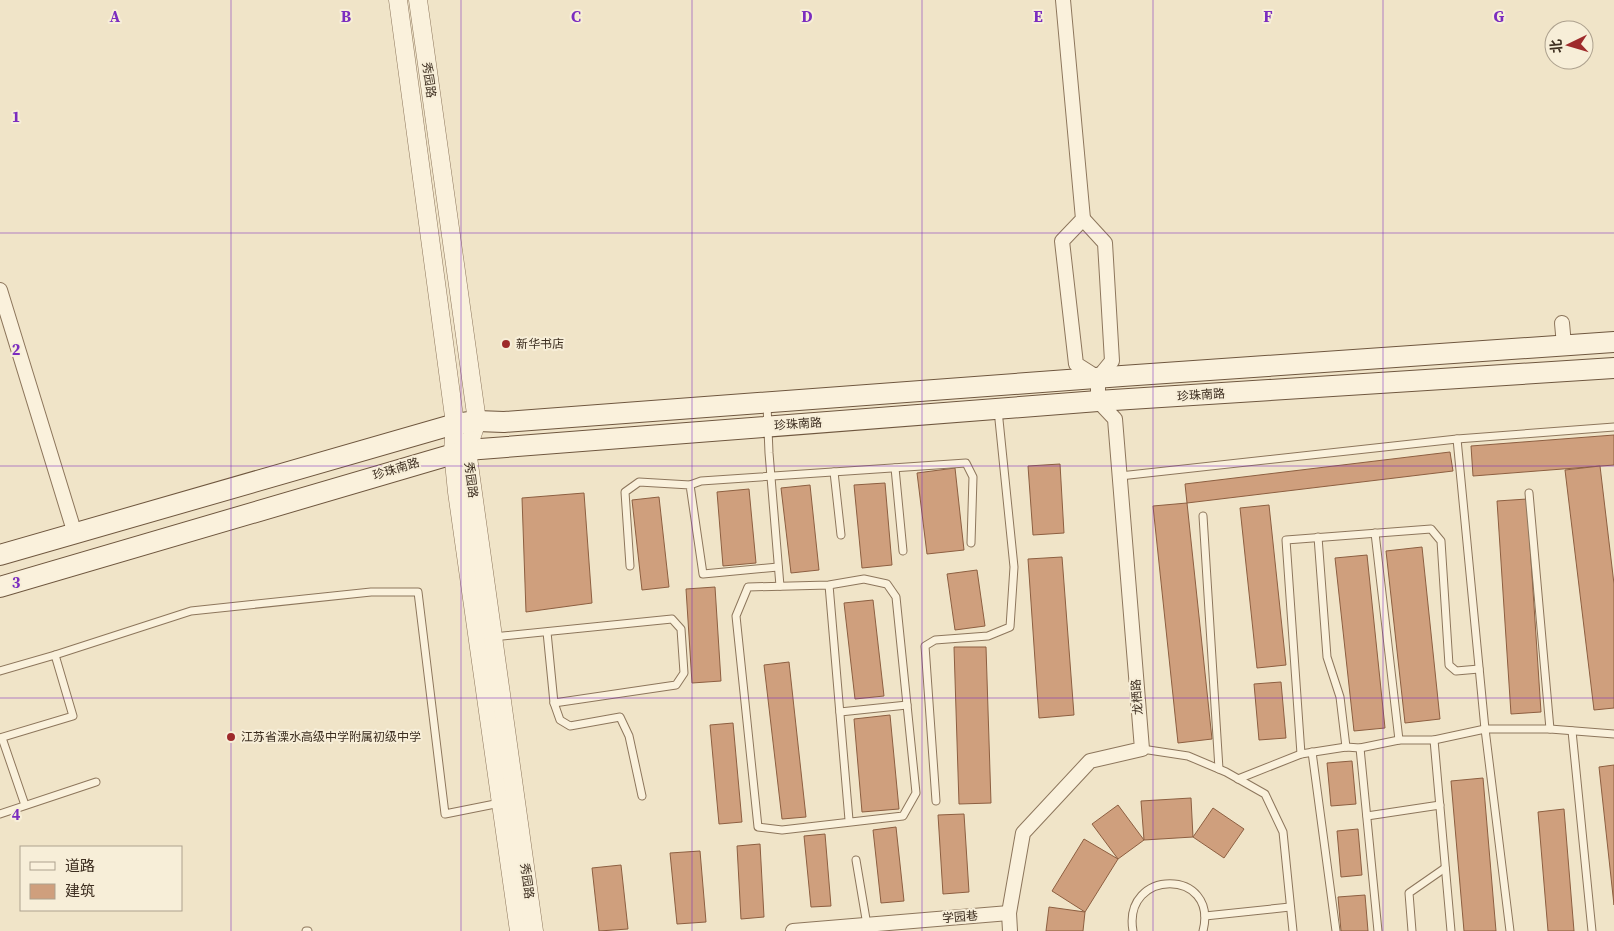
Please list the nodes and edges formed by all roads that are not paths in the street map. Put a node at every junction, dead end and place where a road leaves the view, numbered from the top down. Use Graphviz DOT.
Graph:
graph roads {
  1 [pos="398,0"];
  2 [pos="418,0"];
  3 [pos="1063,0"];
  4 [pos="1083,219"];
  5 [pos="0,290"];
  6 [pos="1562,324"];
  7 [pos="1614,342"];
  8 [pos="1564,345"];
  9 [pos="1614,368"];
  10 [pos="1098,378"];
  11 [pos="1098,401"];
  12 [pos="767,403"];
  13 [pos="998,409"];
  14 [pos="477,421"];
  15 [pos="455,424"];
  16 [pos="768,426"];
  17 [pos="1614,427"];
  18 [pos="1457,439"];
  19 [pos="460,451"];
  20 [pos="895,468"];
  21 [pos="834,472"];
  22 [pos="1120,476"];
  23 [pos="771,477"];
  24 [pos="690,485"];
  25 [pos="1529,493"];
  26 [pos="1203,516"];
  27 [pos="1375,533"];
  28 [pos="76,534"];
  29 [pos="841,534"];
  30 [pos="1318,537"];
  31 [pos="971,543"];
  32 [pos="904,551"];
  33 [pos="0,555"];
  34 [pos="630,566"];
  35 [pos="778,567"];
  36 [pos="829,585"];
  37 [pos="780,586"];
  38 [pos="0,588"];
  39 [pos="548,632"];
  40 [pos="492,637"];
  41 [pos="55,655"];
  42 [pos="1479,669"];
  43 [pos="0,671"];
  44 [pos="554,703"];
  45 [pos="907,705"];
  46 [pos="840,712"];
  47 [pos="1485,729"];
  48 [pos="1550,729"];
  49 [pos="1572,731"];
  50 [pos="1614,734"];
  51 [pos="1,738"];
  52 [pos="1399,740"];
  53 [pos="1434,740"];
  54 [pos="1346,747"];
  55 [pos="1360,748"];
  56 [pos="1142,749"];
  57 [pos="1312,752"];
  58 [pos="1301,754"];
  59 [pos="1219,769"];
  60 [pos="1238,779"];
  61 [pos="96,782"];
  62 [pos="642,796"];
  63 [pos="936,801"];
  64 [pos="501,803"];
  65 [pos="25,805"];
  66 [pos="1440,805"];
  67 [pos="0,814"];
  68 [pos="1367,816"];
  69 [pos="849,820"];
  70 [pos="856,860"];
  71 [pos="1445,868"];
  72 [pos="1290,907"];
  73 [pos="1009,913"];
  74 [pos="1205,916"];
  75 [pos="920,926"];
  76 [pos="861,927"];
  77 [pos="519,931"];
  78 [pos="534,931"];
  79 [pos="793,931"];
  80 [pos="799,931"];
  81 [pos="1010,931"];
  82 [pos="1133,931"];
  83 [pos="1203,931"];
  84 [pos="1293,931"];
  85 [pos="1336,931"];
  86 [pos="1378,931"];
  87 [pos="1412,931"];
  88 [pos="1451,931"];
  89 [pos="1510,931"];
  90 [pos="1592,931"];
  1 -- 15 [label="street, 秀园路"];
  2 -- 14 [label="street, 秀园路"];
  3 -- 4 [label="street"];
  4 -- 10 [label="street"];
  4 -- 10 [label="street"];
  5 -- 28 [label="street"];
  6 -- 8 [label="street"];
  7 -- 8 [label="main road, 珍珠南路"];
  8 -- 10 [label="main road, 珍珠南路"];
  9 -- 11 [label="main road, 珍珠南路"];
  10 -- 11 [label="street"];
  10 -- 12 [label="main road, 珍珠南路"];
  11 -- 13 [label="main road, 珍珠南路"];
  11 -- 22 [label="street, 龙栖路"];
  12 -- 14 [label="main road, 珍珠南路"];
  12 -- 16 [label="lane"];
  13 -- 16 [label="main road, 珍珠南路"];
  13 -- 63 [label="lane"];
  14 -- 15 [label="main road, 珍珠南路"];
  14 -- 19 [label="street, 秀园路"];
  15 -- 19 [label="street, 秀园路"];
  15 -- 28 [label="main road, 珍珠南路"];
  16 -- 19 [label="main road, 珍珠南路"];
  16 -- 23 [label="lane"];
  17 -- 18 [label="lane"];
  18 -- 22 [label="lane"];
  18 -- 42 [label="lane"];
  19 -- 38 [label="main road, 珍珠南路"];
  19 -- 40 [label="street, 秀园路"];
  19 -- 64 [label="street, 秀园路"];
  20 -- 21 [label="lane"];
  20 -- 31 [label="lane"];
  20 -- 32 [label="lane"];
  21 -- 23 [label="lane"];
  21 -- 29 [label="lane"];
  22 -- 56 [label="street, 龙栖路"];
  23 -- 24 [label="lane"];
  23 -- 35 [label="lane"];
  24 -- 34 [label="lane"];
  24 -- 35 [label="lane"];
  25 -- 48 [label="lane"];
  26 -- 59 [label="lane"];
  27 -- 30 [label="lane"];
  27 -- 42 [label="lane"];
  27 -- 52 [label="lane"];
  28 -- 33 [label="main road, 珍珠南路"];
  30 -- 54 [label="lane"];
  30 -- 58 [label="lane"];
  35 -- 37 [label="lane"];
  36 -- 37 [label="lane"];
  36 -- 45 [label="lane"];
  36 -- 46 [label="lane"];
  37 -- 69 [label="lane"];
  39 -- 40 [label="lane"];
  39 -- 44 [label="lane"];
  39 -- 44 [label="lane"];
  40 -- 78 [label="street, 秀园路"];
  41 -- 43 [label="lane"];
  41 -- 51 [label="lane"];
  41 -- 64 [label="lane"];
  42 -- 47 [label="lane"];
  44 -- 62 [label="lane"];
  45 -- 46 [label="lane"];
  45 -- 69 [label="lane"];
  46 -- 69 [label="lane"];
  47 -- 48 [label="lane"];
  47 -- 53 [label="lane"];
  47 -- 89 [label="lane"];
  48 -- 49 [label="lane"];
  49 -- 50 [label="lane"];
  49 -- 90 [label="lane"];
  51 -- 65 [label="lane"];
  52 -- 53 [label="lane"];
  52 -- 55 [label="lane"];
  53 -- 66 [label="lane"];
  54 -- 55 [label="lane"];
  54 -- 57 [label="lane"];
  55 -- 68 [label="lane"];
  56 -- 59 [label="lane"];
  56 -- 73 [label="street"];
  57 -- 58 [label="lane"];
  57 -- 85 [label="lane"];
  58 -- 60 [label="lane"];
  59 -- 60 [label="lane"];
  60 -- 72 [label="lane"];
  61 -- 65 [label="lane"];
  64 -- 77 [label="street, 秀园路"];
  65 -- 67 [label="lane"];
  66 -- 68 [label="lane"];
  66 -- 71 [label="lane"];
  68 -- 86 [label="lane"];
  70 -- 76 [label="lane"];
  71 -- 87 [label="lane"];
  71 -- 88 [label="lane"];
  72 -- 74 [label="lane"];
  72 -- 84 [label="lane"];
  73 -- 75 [label="street, 学园巷"];
  73 -- 81 [label="street"];
  74 -- 82 [label="lane"];
  74 -- 83 [label="lane"];
  75 -- 76 [label="street, 学园巷"];
  76 -- 80 [label="street, 学园巷"];
  79 -- 80 [label="street, 学园巷"];
}
